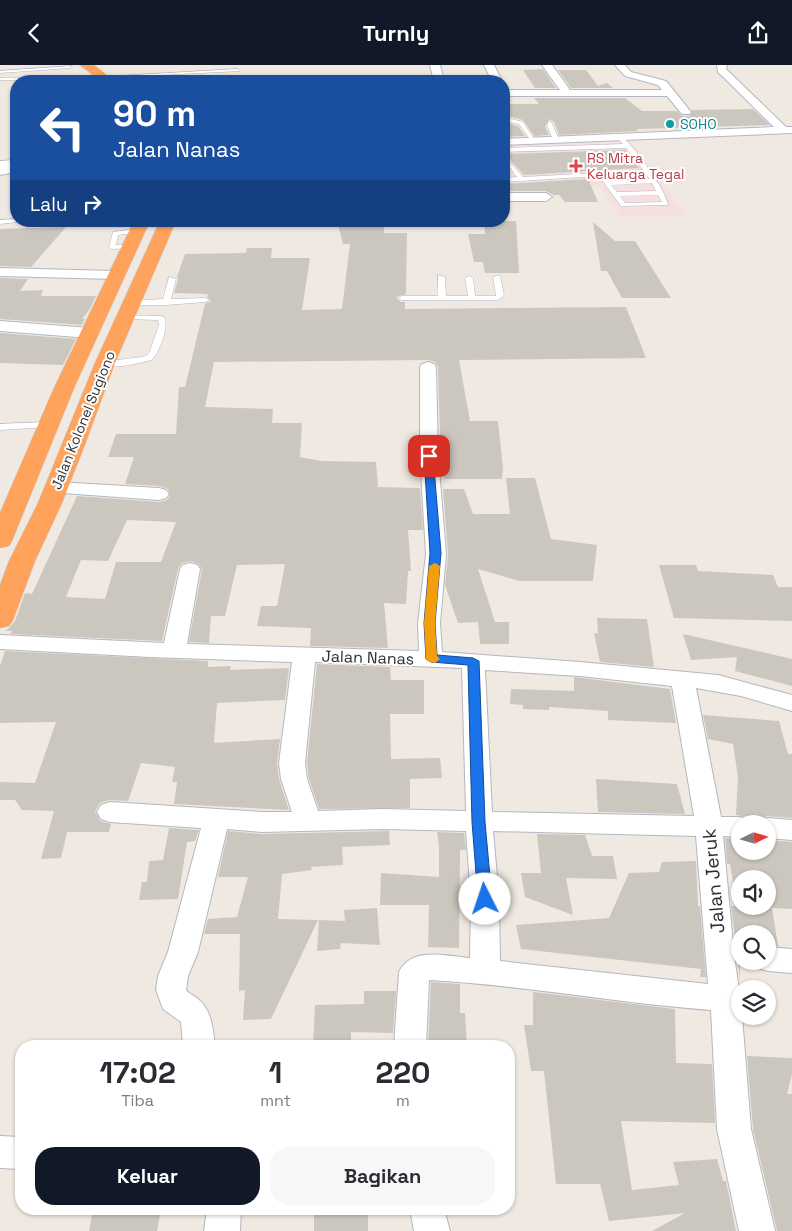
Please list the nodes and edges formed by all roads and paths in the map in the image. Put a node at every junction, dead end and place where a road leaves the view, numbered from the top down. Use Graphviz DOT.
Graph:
graph roads {
  1 [pos="86,65"];
  2 [pos="547,65"];
  3 [pos="69,66"];
  4 [pos="724,68"];
  5 [pos="619,69"];
  6 [pos="238,70"];
  7 [pos="0,72"];
  8 [pos="740,72"];
  9 [pos="81,75"];
  10 [pos="100,75"];
  11 [pos="164,75"];
  12 [pos="510,93"];
  13 [pos="567,93"];
  14 [pos="634,93"];
  15 [pos="668,93"];
  16 [pos="686,112"];
  17 [pos="510,120"];
  18 [pos="549,123"];
  19 [pos="788,130"];
  20 [pos="552,140"];
  21 [pos="534,141"];
  22 [pos="510,142"];
  23 [pos="624,142"];
  24 [pos="510,150"];
  25 [pos="510,164"];
  26 [pos="647,172"];
  27 [pos="600,173"];
  28 [pos="521,178"];
  29 [pos="510,179"];
  30 [pos="654,181"];
  31 [pos="607,183"];
  32 [pos="661,193"];
  33 [pos="615,194"];
  34 [pos="510,197"];
  35 [pos="546,197"];
  36 [pos="165,227"];
  37 [pos="132,236"];
  38 [pos="0,272"];
  39 [pos="115,275"];
  40 [pos="441,277"];
  41 [pos="497,277"];
  42 [pos="469,278"];
  43 [pos="172,279"];
  44 [pos="402,298"];
  45 [pos="206,299"];
  46 [pos="442,299"];
  47 [pos="472,299"];
  48 [pos="103,303"];
  49 [pos="166,303"];
  50 [pos="127,310"];
  51 [pos="0,326"];
  52 [pos="90,333"];
  53 [pos="105,363"];
  54 [pos="428,367"];
  55 [pos="47,425"];
  56 [pos="0,427"];
  57 [pos="56,488"];
  58 [pos="159,494"];
  59 [pos="1,534"];
  60 [pos="190,569"];
  61 [pos="0,620"];
  62 [pos="0,642"];
  63 [pos="174,651"];
  64 [pos="304,655"];
  65 [pos="431,659"];
  66 [pos="473,661"];
  67 [pos="683,680"];
  68 [pos="792,703"];
  69 [pos="110,811"];
  70 [pos="216,819"];
  71 [pos="307,820"];
  72 [pos="479,822"];
  73 [pos="708,825"];
  74 [pos="731,826"];
  75 [pos="776,829"];
  76 [pos="792,830"];
  77 [pos="730,956"];
  78 [pos="776,960"];
  79 [pos="792,961"];
  80 [pos="485,972"];
  81 [pos="725,998"];
  82 [pos="198,1040"];
  83 [pos="410,1040"];
  84 [pos="0,1152"];
  85 [pos="15,1153"];
  86 [pos="223,1215"];
  87 [pos="428,1215"];
  88 [pos="222,1231"];
  89 [pos="432,1231"];
  90 [pos="757,1231"];
  1 -- 10 [label="highway"];
  2 -- 13 [label="street"];
  3 -- 7 [label="lane"];
  3 -- 9 [label="highway"];
  4 -- 8 [label="street"];
  4 -- 19 [label="street"];
  5 -- 14 [label="street"];
  5 -- 15 [label="street"];
  6 -- 11 [label="lane"];
  12 -- 13 [label="street"];
  13 -- 14 [label="street"];
  14 -- 15 [label="street"];
  15 -- 16 [label="street"];
  17 -- 21 [label="lane"];
  18 -- 20 [label="lane"];
  19 -- 23 [label="street"];
  20 -- 21 [label="street"];
  20 -- 23 [label="street"];
  21 -- 22 [label="street"];
  23 -- 24 [label="lane"];
  23 -- 26 [label="lane"];
  25 -- 28 [label="lane"];
  26 -- 27 [label="lane"];
  26 -- 30 [label="lane"];
  27 -- 28 [label="lane"];
  27 -- 31 [label="lane"];
  28 -- 29 [label="lane"];
  30 -- 31 [label="lane"];
  30 -- 32 [label="lane"];
  31 -- 33 [label="lane"];
  32 -- 33 [label="lane"];
  32 -- 33 [label="lane"];
  34 -- 35 [label="street"];
  36 -- 50 [label="highway, Jalan Kolonel Sugiono"];
  37 -- 39 [label="highway, Jalan Kolonel Sugiono"];
  38 -- 39 [label="street"];
  39 -- 48 [label="highway, Jalan Kolonel Sugiono"];
  40 -- 46 [label="lane"];
  41 -- 47 [label="lane"];
  42 -- 47 [label="lane"];
  43 -- 49 [label="lane"];
  44 -- 46 [label="lane"];
  45 -- 49 [label="lane"];
  46 -- 47 [label="lane"];
  48 -- 50 [label="highway"];
  48 -- 52 [label="highway, Jalan Kolonel Sugiono"];
  49 -- 50 [label="lane"];
  50 -- 53 [label="highway, Jalan Kolonel Sugiono"];
  50 -- 53 [label="lane"];
  51 -- 52 [label="street"];
  52 -- 55 [label="highway, Jalan Kolonel Sugiono"];
  53 -- 57 [label="highway, Jalan Kolonel Sugiono"];
  54 -- 65 [label="street"];
  55 -- 56 [label="lane"];
  55 -- 59 [label="highway, Jalan Kolonel Sugiono"];
  57 -- 58 [label="street"];
  57 -- 61 [label="highway, Jalan Kolonel Sugiono"];
  60 -- 63 [label="street"];
  62 -- 63 [label="street, Jalan Nanas"];
  63 -- 64 [label="street, Jalan Nanas"];
  64 -- 65 [label="street, Jalan Nanas"];
  64 -- 71 [label="street"];
  65 -- 66 [label="street, Jalan Nanas"];
  66 -- 67 [label="street, Jalan Nanas"];
  66 -- 72 [label="street"];
  67 -- 68 [label="street, Jalan Nanas"];
  67 -- 73 [label="street, Jalan Jeruk"];
  69 -- 70 [label="street"];
  70 -- 71 [label="street"];
  70 -- 82 [label="street"];
  71 -- 72 [label="street"];
  72 -- 73 [label="street"];
  72 -- 80 [label="street"];
  73 -- 74 [label="street"];
  73 -- 77 [label="street, Jalan Jeruk"];
  75 -- 76 [label="street"];
  77 -- 81 [label="street, Jalan Jeruk"];
  78 -- 79 [label="street"];
  80 -- 81 [label="street"];
  80 -- 83 [label="street"];
  81 -- 90 [label="street, Jalan Jeruk"];
  84 -- 85 [label="street"];
  86 -- 88 [label="street"];
  87 -- 89 [label="street"];
}
